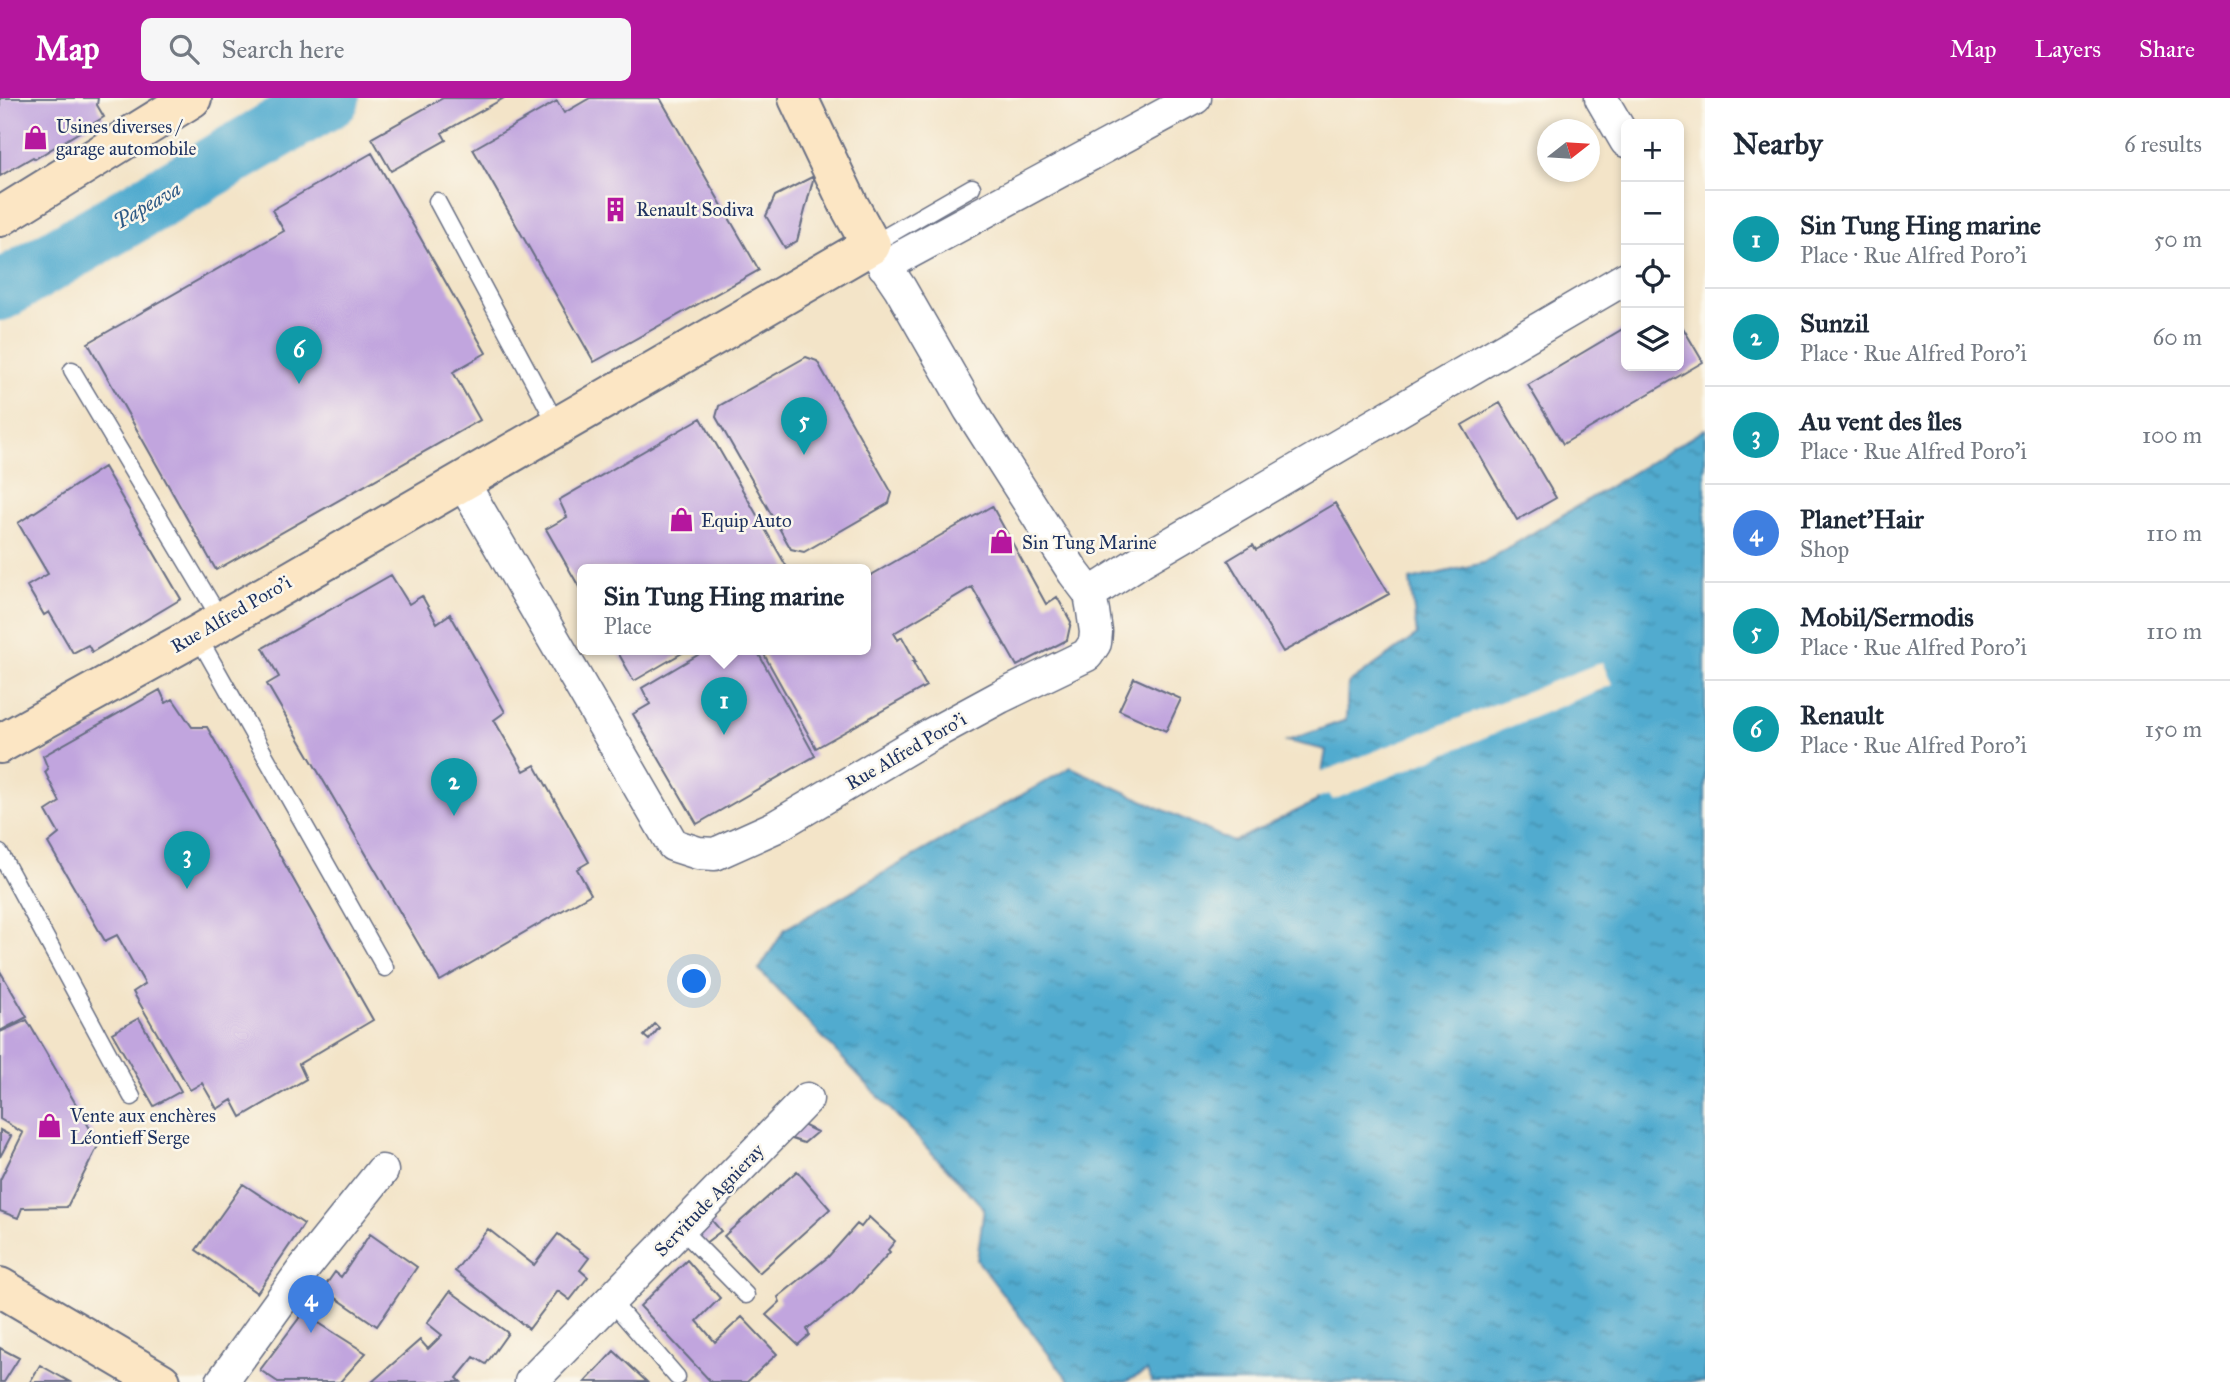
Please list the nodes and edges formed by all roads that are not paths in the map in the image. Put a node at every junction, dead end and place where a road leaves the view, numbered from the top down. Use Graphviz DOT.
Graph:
graph roads {
  1 [pos="798,98"];
  2 [pos="1195,98"];
  3 [pos="1601,98"];
  4 [pos="175,103"];
  5 [pos="1621,132"];
  6 [pos="972,187"];
  7 [pos="437,201"];
  8 [pos="0,217"];
  9 [pos="878,255"];
  10 [pos="1621,281"];
  11 [pos="72,370"];
  12 [pos="557,425"];
  13 [pos="462,481"];
  14 [pos="1090,594"];
  15 [pos="209,627"];
  16 [pos="0,744"];
  17 [pos="0,853"];
  18 [pos="385,968"];
  19 [pos="132,1097"];
  20 [pos="807,1099"];
  21 [pos="382,1171"];
  22 [pos="681,1229"];
  23 [pos="0,1287"];
  24 [pos="746,1295"];
  25 [pos="611,1301"];
  26 [pos="677,1377"];
  27 [pos="161,1382"];
  28 [pos="222,1382"];
  29 [pos="531,1382"];
  1 -- 9 [label="main road, Rue Alfred Poro'i"];
  2 -- 9 [label="street"];
  3 -- 5 [label="street"];
  4 -- 8 [label="main road"];
  6 -- 9 [label="lane"];
  7 -- 12 [label="lane"];
  9 -- 12 [label="main road, Rue Alfred Poro'i"];
  9 -- 14 [label="street, Rue Alfred Poro'i"];
  10 -- 14 [label="street"];
  11 -- 15 [label="lane"];
  12 -- 13 [label="main road, Rue Alfred Poro'i"];
  13 -- 14 [label="street, Rue Alfred Poro'i"];
  13 -- 15 [label="main road, Rue Alfred Poro'i"];
  15 -- 16 [label="main road, Rue Alfred Poro'i"];
  15 -- 18 [label="lane"];
  17 -- 19 [label="lane"];
  20 -- 22 [label="street, Servitude Agnieray"];
  21 -- 28 [label="street"];
  22 -- 24 [label="lane"];
  22 -- 25 [label="street, Servitude Agnieray"];
  23 -- 27 [label="main road"];
  25 -- 26 [label="lane"];
  25 -- 29 [label="street, Servitude Agnieray"];
}
